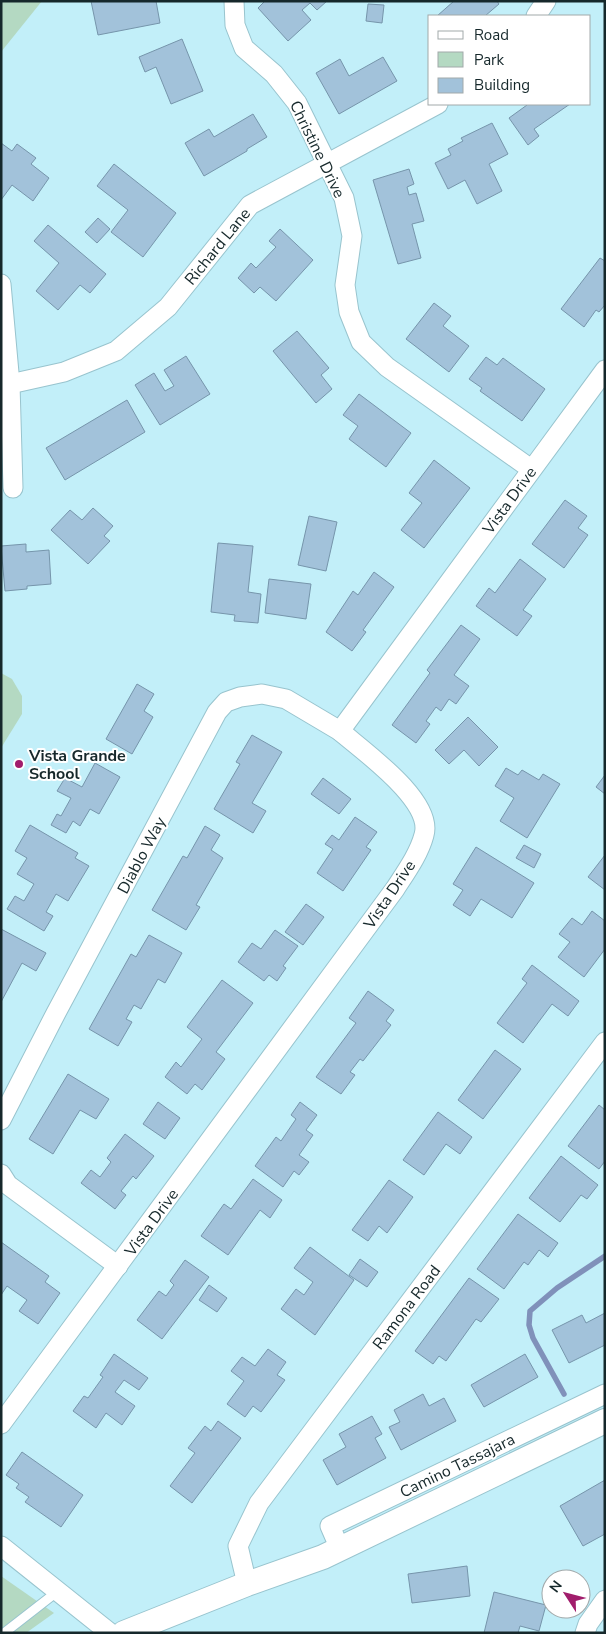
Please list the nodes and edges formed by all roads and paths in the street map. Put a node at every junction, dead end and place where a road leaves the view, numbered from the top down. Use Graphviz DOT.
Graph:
graph roads {
  1 [pos="234,1"];
  2 [pos="546,1"];
  3 [pos="537,15"];
  4 [pos="436,105"];
  5 [pos="326,163"];
  6 [pos="1,284"];
  7 [pos="605,370"];
  8 [pos="6,384"];
  9 [pos="531,469"];
  10 [pos="14,488"];
  11 [pos="340,731"];
  12 [pos="605,1042"];
  13 [pos="1,1120"];
  14 [pos="1,1174"];
  15 [pos="118,1266"];
  16 [pos="605,1394"];
  17 [pos="605,1421"];
  18 [pos="1,1424"];
  19 [pos="1,1546"];
  20 [pos="340,1549"];
  21 [pos="247,1584"];
  22 [pos="58,1591"];
  23 [pos="605,1600"];
  24 [pos="4,1633"];
  25 [pos="110,1633"];
  26 [pos="124,1633"];
  27 [pos="584,1633"];
  1 -- 5 [label="street, Christine Drive"];
  2 -- 3 [label="street"];
  4 -- 5 [label="street, Richard Lane"];
  5 -- 8 [label="street, Richard Lane"];
  5 -- 9 [label="street, Christine Drive"];
  6 -- 8 [label="street"];
  7 -- 9 [label="street, Vista Drive"];
  8 -- 10 [label="street"];
  9 -- 11 [label="street, Vista Drive"];
  11 -- 13 [label="street, Diablo Way"];
  11 -- 15 [label="street, Vista Drive"];
  12 -- 21 [label="street, Ramona Road"];
  14 -- 15 [label="street"];
  15 -- 18 [label="street, Vista Drive"];
  16 -- 20 [label="street, Camino Tassajara"];
  17 -- 20 [label="street, Camino Tassajara"];
  19 -- 22 [label="street"];
  20 -- 21 [label="street, Camino Tassajara"];
  21 -- 26 [label="street, Camino Tassajara"];
  22 -- 24 [label="lane"];
  22 -- 25 [label="street"];
  23 -- 27 [label="street"];
}
